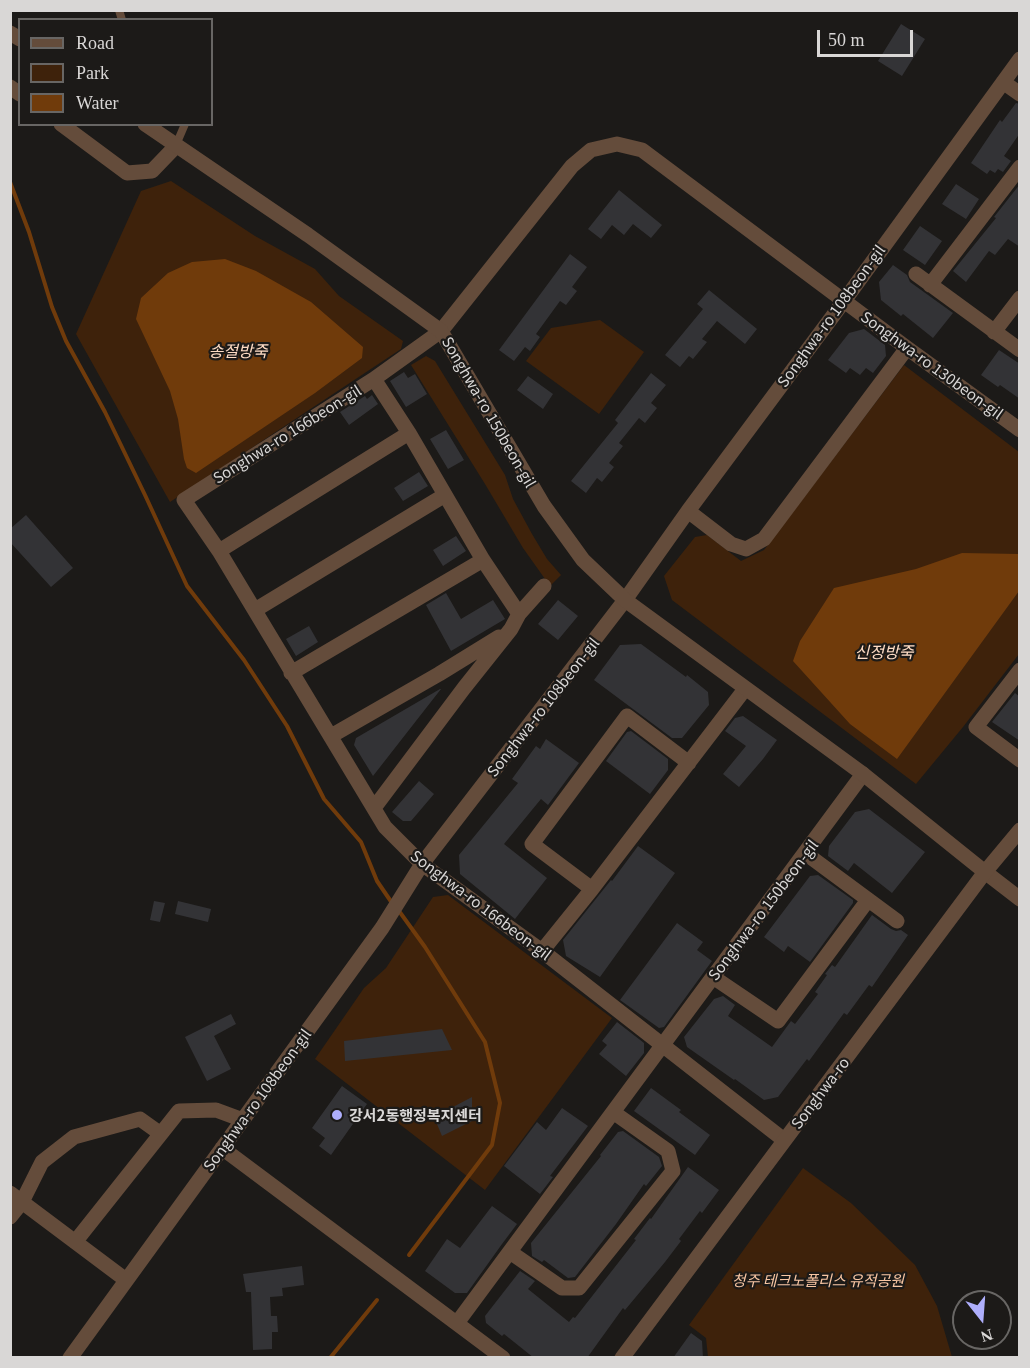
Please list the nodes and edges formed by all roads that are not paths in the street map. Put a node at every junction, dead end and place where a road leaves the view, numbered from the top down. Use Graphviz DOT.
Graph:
graph roads {
  1 [pos="1020,59"];
  2 [pos="1003,82"];
  3 [pos="1020,94"];
  4 [pos="64,126"];
  5 [pos="148,126"];
  6 [pos="184,126"];
  7 [pos="176,146"];
  8 [pos="1020,167"];
  9 [pos="916,274"];
  10 [pos="930,285"];
  11 [pos="1020,298"];
  12 [pos="844,301"];
  13 [pos="441,331"];
  14 [pos="994,332"];
  15 [pos="907,348"];
  16 [pos="1020,350"];
  17 [pos="374,380"];
  18 [pos="1019,427"];
  19 [pos="409,433"];
  20 [pos="445,495"];
  21 [pos="687,511"];
  22 [pos="219,551"];
  23 [pos="483,560"];
  24 [pos="543,586"];
  25 [pos="626,600"];
  26 [pos="255,610"];
  27 [pos="519,614"];
  28 [pos="511,629"];
  29 [pos="1020,670"];
  30 [pos="291,673"];
  31 [pos="440,674"];
  32 [pos="464,688"];
  33 [pos="746,689"];
  34 [pos="331,736"];
  35 [pos="1020,760"];
  36 [pos="688,764"];
  37 [pos="863,774"];
  38 [pos="374,808"];
  39 [pos="1020,830"];
  40 [pos="805,853"];
  41 [pos="422,864"];
  42 [pos="985,872"];
  43 [pos="592,889"];
  44 [pos="1020,899"];
  45 [pos="868,900"];
  46 [pos="897,921"];
  47 [pos="542,951"];
  48 [pos="713,977"];
  49 [pos="663,1045"];
  50 [pos="613,1112"];
  51 [pos="243,1120"];
  52 [pos="161,1134"];
  53 [pos="784,1140"];
  54 [pos="222,1148"];
  55 [pos="16,1197"];
  56 [pos="10,1217"];
  57 [pos="75,1242"];
  58 [pos="510,1252"];
  59 [pos="126,1280"];
  60 [pos="458,1323"];
  61 [pos="70,1358"];
  62 [pos="503,1358"];
  63 [pos="622,1358"];
  1 -- 2 [label="street, Songhwa-ro 108beon-gil"];
  2 -- 3 [label="street"];
  2 -- 12 [label="street, Songhwa-ro 108beon-gil"];
  4 -- 7 [label="street"];
  5 -- 7 [label="street, Songhwa-ro 150beon-gil"];
  6 -- 7 [label="lane"];
  7 -- 13 [label="street, Songhwa-ro 150beon-gil"];
  8 -- 10 [label="street"];
  9 -- 10 [label="street"];
  10 -- 14 [label="street"];
  11 -- 14 [label="street"];
  12 -- 13 [label="street, Songhwa-ro 130beon-gil"];
  12 -- 15 [label="street, Songhwa-ro 130beon-gil"];
  12 -- 21 [label="street, Songhwa-ro 108beon-gil"];
  13 -- 17 [label="street, Songhwa-ro 166beon-gil"];
  13 -- 25 [label="street, Songhwa-ro 150beon-gil"];
  14 -- 16 [label="street"];
  15 -- 18 [label="street, Songhwa-ro 130beon-gil"];
  15 -- 21 [label="street"];
  17 -- 19 [label="street"];
  17 -- 22 [label="street, Songhwa-ro 166beon-gil"];
  19 -- 20 [label="street"];
  19 -- 22 [label="street"];
  20 -- 23 [label="street"];
  20 -- 26 [label="street"];
  21 -- 25 [label="street, Songhwa-ro 108beon-gil"];
  22 -- 26 [label="street, Songhwa-ro 166beon-gil"];
  23 -- 27 [label="street"];
  23 -- 30 [label="street"];
  24 -- 27 [label="street"];
  25 -- 33 [label="street, Songhwa-ro 150beon-gil"];
  25 -- 41 [label="street, Songhwa-ro 108beon-gil"];
  26 -- 30 [label="street, Songhwa-ro 166beon-gil"];
  27 -- 28 [label="street"];
  28 -- 31 [label="street"];
  28 -- 32 [label="street"];
  29 -- 35 [label="street"];
  30 -- 34 [label="street, Songhwa-ro 166beon-gil"];
  31 -- 32 [label="street"];
  31 -- 34 [label="street"];
  32 -- 38 [label="street"];
  33 -- 36 [label="street"];
  33 -- 37 [label="street, Songhwa-ro 150beon-gil"];
  34 -- 38 [label="street, Songhwa-ro 166beon-gil"];
  36 -- 43 [label="street"];
  36 -- 43 [label="street"];
  37 -- 40 [label="street, Songhwa-ro 150beon-gil"];
  37 -- 42 [label="street, Songhwa-ro 150beon-gil"];
  38 -- 41 [label="street, Songhwa-ro 166beon-gil"];
  39 -- 42 [label="street, Songhwa-ro"];
  40 -- 45 [label="street"];
  40 -- 48 [label="street, Songhwa-ro 150beon-gil"];
  41 -- 47 [label="street, Songhwa-ro 166beon-gil"];
  41 -- 51 [label="street, Songhwa-ro 108beon-gil"];
  42 -- 44 [label="street, Songhwa-ro 150beon-gil"];
  42 -- 53 [label="street, Songhwa-ro"];
  43 -- 47 [label="street"];
  45 -- 46 [label="street"];
  45 -- 48 [label="street"];
  47 -- 49 [label="street, Songhwa-ro 166beon-gil"];
  48 -- 49 [label="street, Songhwa-ro 150beon-gil"];
  49 -- 50 [label="street"];
  49 -- 53 [label="street, Songhwa-ro 166beon-gil"];
  50 -- 58 [label="street"];
  50 -- 58 [label="street"];
  51 -- 52 [label="street"];
  51 -- 54 [label="street, Songhwa-ro 108beon-gil"];
  52 -- 55 [label="street"];
  52 -- 57 [label="street"];
  53 -- 63 [label="street, Songhwa-ro"];
  54 -- 59 [label="street, Songhwa-ro 108beon-gil"];
  54 -- 60 [label="street"];
  55 -- 56 [label="street"];
  55 -- 57 [label="street"];
  57 -- 59 [label="street"];
  58 -- 60 [label="street"];
  59 -- 61 [label="street, Songhwa-ro 108beon-gil"];
  60 -- 62 [label="street"];
}
